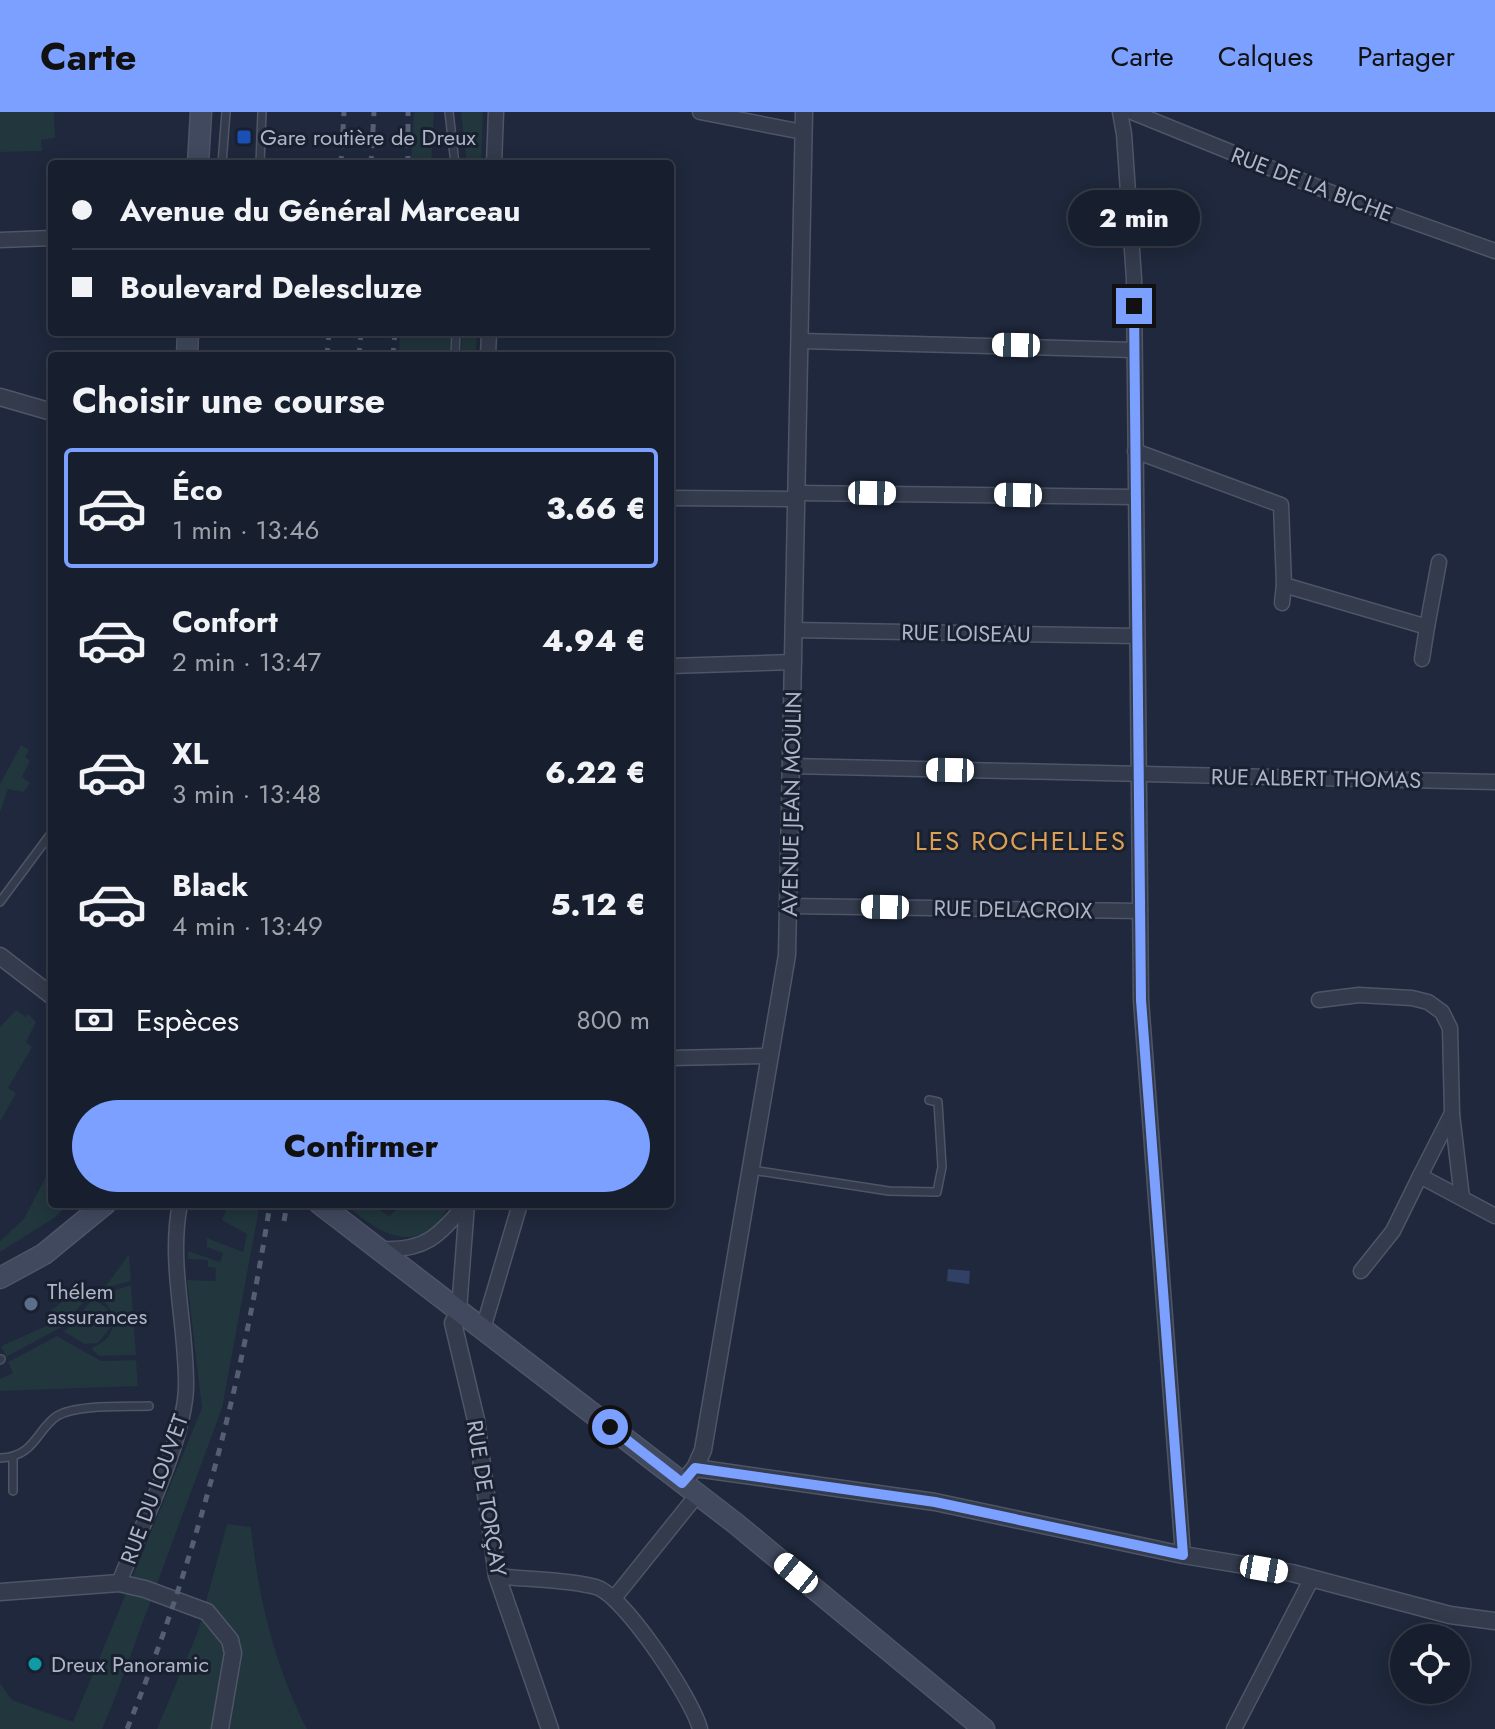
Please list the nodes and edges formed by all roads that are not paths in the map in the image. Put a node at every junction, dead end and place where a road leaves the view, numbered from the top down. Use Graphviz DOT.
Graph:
graph roads {
  1 [pos="201,112"];
  2 [pos="226,112"];
  3 [pos="262,112"];
  4 [pos="449,112"];
  5 [pos="496,112"];
  6 [pos="700,112"];
  7 [pos="804,112"];
  8 [pos="1120,112"];
  9 [pos="1132,112"];
  10 [pos="803,132"];
  11 [pos="198,160"];
  12 [pos="222,160"];
  13 [pos="260,160"];
  14 [pos="455,160"];
  15 [pos="494,160"];
  16 [pos="48,238"];
  17 [pos="0,240"];
  18 [pos="1495,251"];
  19 [pos="801,341"];
  20 [pos="1134,350"];
  21 [pos="0,397"];
  22 [pos="48,411"];
  23 [pos="1135,451"];
  24 [pos="796,496"];
  25 [pos="1135,497"];
  26 [pos="674,498"];
  27 [pos="1439,562"];
  28 [pos="1284,585"];
  29 [pos="1282,603"];
  30 [pos="1427,627"];
  31 [pos="794,630"];
  32 [pos="1137,636"];
  33 [pos="1422,659"];
  34 [pos="794,662"];
  35 [pos="674,666"];
  36 [pos="791,766"];
  37 [pos="1138,774"];
  38 [pos="1495,782"];
  39 [pos="48,837"];
  40 [pos="0,902"];
  41 [pos="790,906"];
  42 [pos="1140,911"];
  43 [pos="0,956"];
  44 [pos="48,993"];
  45 [pos="1319,1000"];
  46 [pos="769,1056"];
  47 [pos="674,1058"];
  48 [pos="929,1100"];
  49 [pos="1452,1113"];
  50 [pos="750,1170"];
  51 [pos="1420,1176"];
  52 [pos="1462,1198"];
  53 [pos="80,1208"];
  54 [pos="100,1208"];
  55 [pos="179,1208"];
  56 [pos="326,1208"];
  57 [pos="462,1208"];
  58 [pos="466,1208"];
  59 [pos="519,1208"];
  60 [pos="1495,1216"];
  61 [pos="382,1249"];
  62 [pos="0,1264"];
  63 [pos="1361,1271"];
  64 [pos="0,1278"];
  65 [pos="459,1310"];
  66 [pos="483,1329"];
  67 [pos="149,1406"];
  68 [pos="13,1457"];
  69 [pos="0,1458"];
  70 [pos="692,1482"];
  71 [pos="13,1491"];
  72 [pos="1183,1555"];
  73 [pos="497,1576"];
  74 [pos="1312,1578"];
  75 [pos="119,1583"];
  76 [pos="0,1592"];
  77 [pos="615,1597"];
  78 [pos="1495,1621"];
  79 [pos="220,1729"];
  80 [pos="550,1729"];
  81 [pos="700,1729"];
  82 [pos="984,1729"];
  83 [pos="1234,1729"];
  1 -- 11 [label="main road"];
  2 -- 12 [label="lane"];
  3 -- 13 [label="lane"];
  4 -- 14 [label="lane"];
  5 -- 15 [label="street"];
  6 -- 10 [label="street"];
  7 -- 10 [label="street, AVENUE JEAN MOULIN"];
  8 -- 20 [label="street"];
  9 -- 18 [label="street, RUE DE LA BICHE"];
  10 -- 19 [label="street, AVENUE JEAN MOULIN"];
  16 -- 17 [label="street"];
  19 -- 20 [label="street"];
  19 -- 24 [label="street, AVENUE JEAN MOULIN"];
  20 -- 23 [label="street"];
  21 -- 22 [label="street"];
  23 -- 25 [label="street"];
  23 -- 28 [label="street"];
  24 -- 25 [label="street"];
  24 -- 26 [label="street"];
  24 -- 31 [label="street, AVENUE JEAN MOULIN"];
  25 -- 32 [label="street"];
  27 -- 30 [label="street"];
  28 -- 29 [label="street"];
  28 -- 30 [label="street"];
  30 -- 33 [label="street"];
  31 -- 32 [label="street, RUE LOISEAU"];
  31 -- 34 [label="street, AVENUE JEAN MOULIN"];
  32 -- 37 [label="street"];
  34 -- 35 [label="street"];
  34 -- 36 [label="street, AVENUE JEAN MOULIN"];
  36 -- 37 [label="street, RUE ALBERT THOMAS"];
  36 -- 41 [label="street, AVENUE JEAN MOULIN"];
  37 -- 38 [label="street, RUE ALBERT THOMAS"];
  37 -- 42 [label="street"];
  39 -- 40 [label="lane"];
  41 -- 42 [label="street, RUE DELACROIX"];
  41 -- 46 [label="street, AVENUE JEAN MOULIN"];
  42 -- 72 [label="street"];
  43 -- 44 [label="street"];
  45 -- 49 [label="street"];
  46 -- 47 [label="street"];
  46 -- 50 [label="street, AVENUE JEAN MOULIN"];
  48 -- 50 [label="lane"];
  49 -- 51 [label="street"];
  49 -- 52 [label="street"];
  50 -- 70 [label="street, AVENUE JEAN MOULIN"];
  51 -- 52 [label="street"];
  51 -- 63 [label="street"];
  52 -- 60 [label="street"];
  53 -- 62 [label="main road"];
  54 -- 64 [label="main road"];
  55 -- 75 [label="street, RUE DU LOUVET"];
  56 -- 61 [label="main road"];
  57 -- 61 [label="street"];
  58 -- 65 [label="street"];
  59 -- 66 [label="street"];
  61 -- 65 [label="main road"];
  65 -- 66 [label="main road"];
  65 -- 73 [label="street, RUE DE TORÇAY"];
  66 -- 70 [label="main road"];
  67 -- 68 [label="lane"];
  68 -- 69 [label="lane"];
  68 -- 71 [label="lane"];
  70 -- 72 [label="street"];
  70 -- 77 [label="street"];
  70 -- 82 [label="main road"];
  72 -- 74 [label="street"];
  73 -- 77 [label="street"];
  73 -- 80 [label="street, RUE DE TORÇAY"];
  74 -- 78 [label="street"];
  74 -- 83 [label="street"];
  75 -- 76 [label="street"];
  75 -- 79 [label="street"];
  77 -- 81 [label="street"];
}
